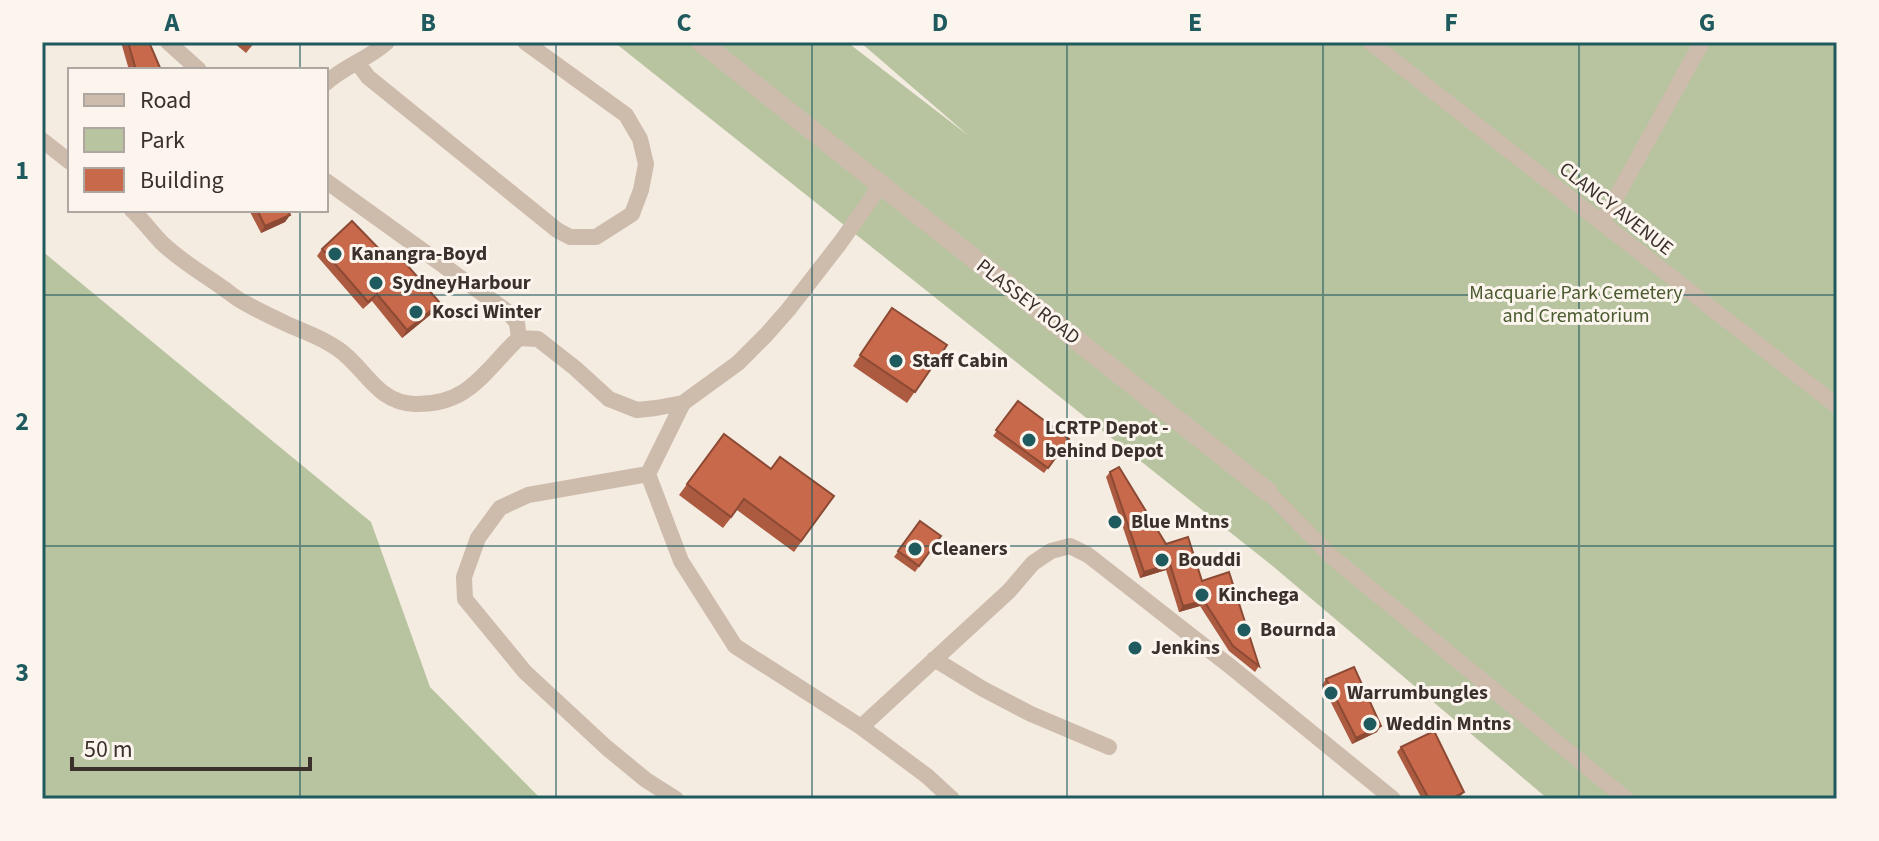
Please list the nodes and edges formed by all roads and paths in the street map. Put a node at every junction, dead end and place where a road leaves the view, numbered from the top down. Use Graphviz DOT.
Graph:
graph roads {
  1 [pos="168,42"];
  2 [pos="387,42"];
  3 [pos="525,42"];
  4 [pos="701,42"];
  5 [pos="1370,42"];
  6 [pos="1702,42"];
  7 [pos="357,62"];
  8 [pos="197,68"];
  9 [pos="328,81"];
  10 [pos="42,140"];
  11 [pos="68,160"];
  12 [pos="328,182"];
  13 [pos="881,185"];
  14 [pos="134,212"];
  15 [pos="1602,223"];
  16 [pos="519,338"];
  17 [pos="683,403"];
  18 [pos="1837,406"];
  19 [pos="648,474"];
  20 [pos="1268,492"];
  21 [pos="934,659"];
  22 [pos="861,727"];
  23 [pos="1109,747"];
  24 [pos="676,799"];
  25 [pos="952,799"];
  26 [pos="1393,799"];
  27 [pos="1626,799"];
  1 -- 8 [label="lane"];
  2 -- 7 [label="lane"];
  3 -- 7 [label="lane"];
  4 -- 13 [label="street, PLASSEY ROAD"];
  5 -- 15 [label="lane, CLANCY AVENUE"];
  6 -- 15 [label="lane"];
  7 -- 9 [label="lane"];
  10 -- 11 [label="lane"];
  12 -- 16 [label="lane"];
  13 -- 17 [label="lane"];
  13 -- 20 [label="street, PLASSEY ROAD"];
  14 -- 16 [label="lane"];
  15 -- 18 [label="lane, CLANCY AVENUE"];
  16 -- 17 [label="lane"];
  17 -- 19 [label="lane"];
  19 -- 22 [label="lane"];
  19 -- 24 [label="lane"];
  20 -- 27 [label="lane, PLASSEY ROAD"];
  21 -- 22 [label="lane"];
  21 -- 23 [label="lane"];
  21 -- 26 [label="lane"];
  22 -- 25 [label="lane"];
}
